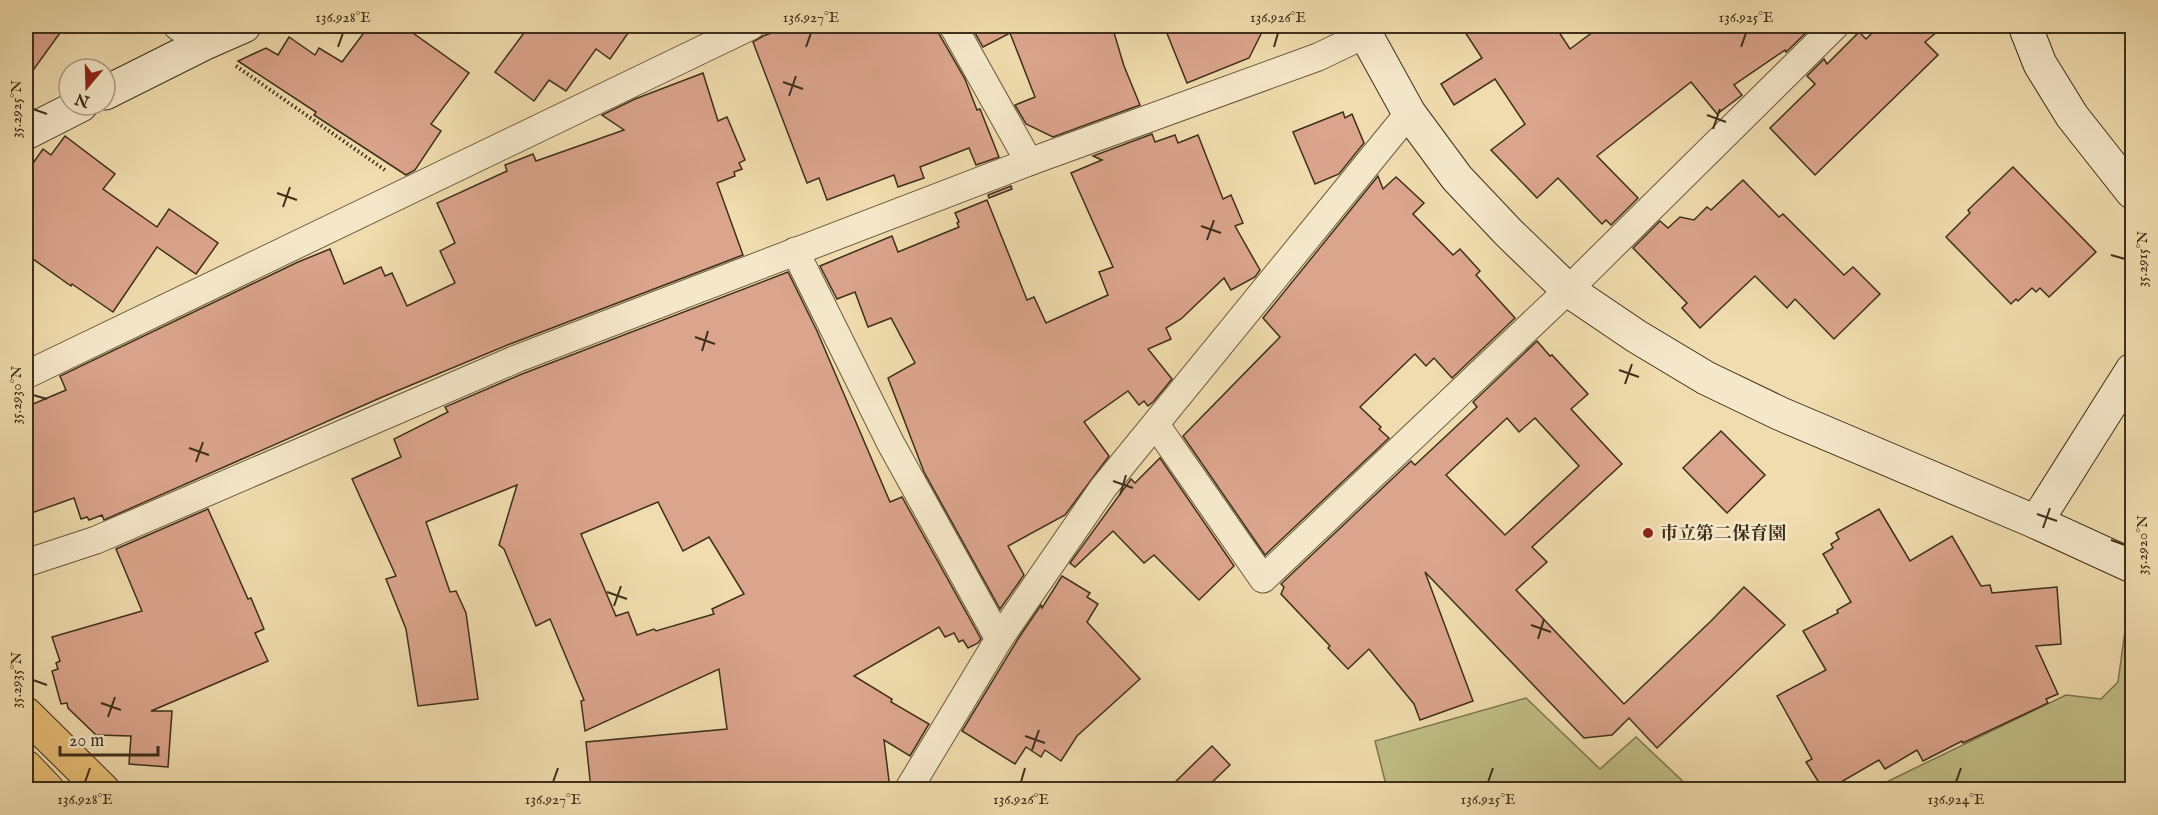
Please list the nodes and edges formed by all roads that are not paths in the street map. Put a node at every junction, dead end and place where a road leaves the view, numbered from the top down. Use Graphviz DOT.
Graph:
graph roads {
  1 [pos="177,26"];
  2 [pos="244,26"];
  3 [pos="752,26"];
  4 [pos="953,26"];
  5 [pos="1835,26"];
  6 [pos="2025,26"];
  7 [pos="1369,28"];
  8 [pos="203,44"];
  9 [pos="117,87"];
  10 [pos="1409,113"];
  11 [pos="57,117"];
  12 [pos="26,133"];
  13 [pos="1029,162"];
  14 [pos="2133,192"];
  15 [pos="795,251"];
  16 [pos="1568,290"];
  17 [pos="2133,369"];
  18 [pos="26,375"];
  19 [pos="1156,425"];
  20 [pos="2036,522"];
  21 [pos="26,563"];
  22 [pos="2133,566"];
  23 [pos="999,639"];
  24 [pos="26,714"];
  25 [pos="26,767"];
  26 [pos="48,789"];
  27 [pos="103,789"];
  28 [pos="908,789"];
  1 -- 8 [label="street"];
  2 -- 8 [label="street"];
  3 -- 18 [label="street"];
  4 -- 13 [label="street"];
  5 -- 16 [label="street"];
  6 -- 14 [label="street"];
  7 -- 10 [label="street"];
  7 -- 13 [label="street"];
  8 -- 9 [label="street"];
  10 -- 16 [label="street"];
  10 -- 19 [label="street"];
  11 -- 12 [label="street"];
  13 -- 15 [label="street"];
  15 -- 21 [label="street"];
  15 -- 23 [label="street"];
  16 -- 19 [label="street"];
  16 -- 20 [label="street"];
  17 -- 20 [label="street"];
  19 -- 23 [label="street"];
  20 -- 22 [label="street"];
  23 -- 28 [label="street"];
  24 -- 27 [label="highway"];
  25 -- 26 [label="highway"];
}
